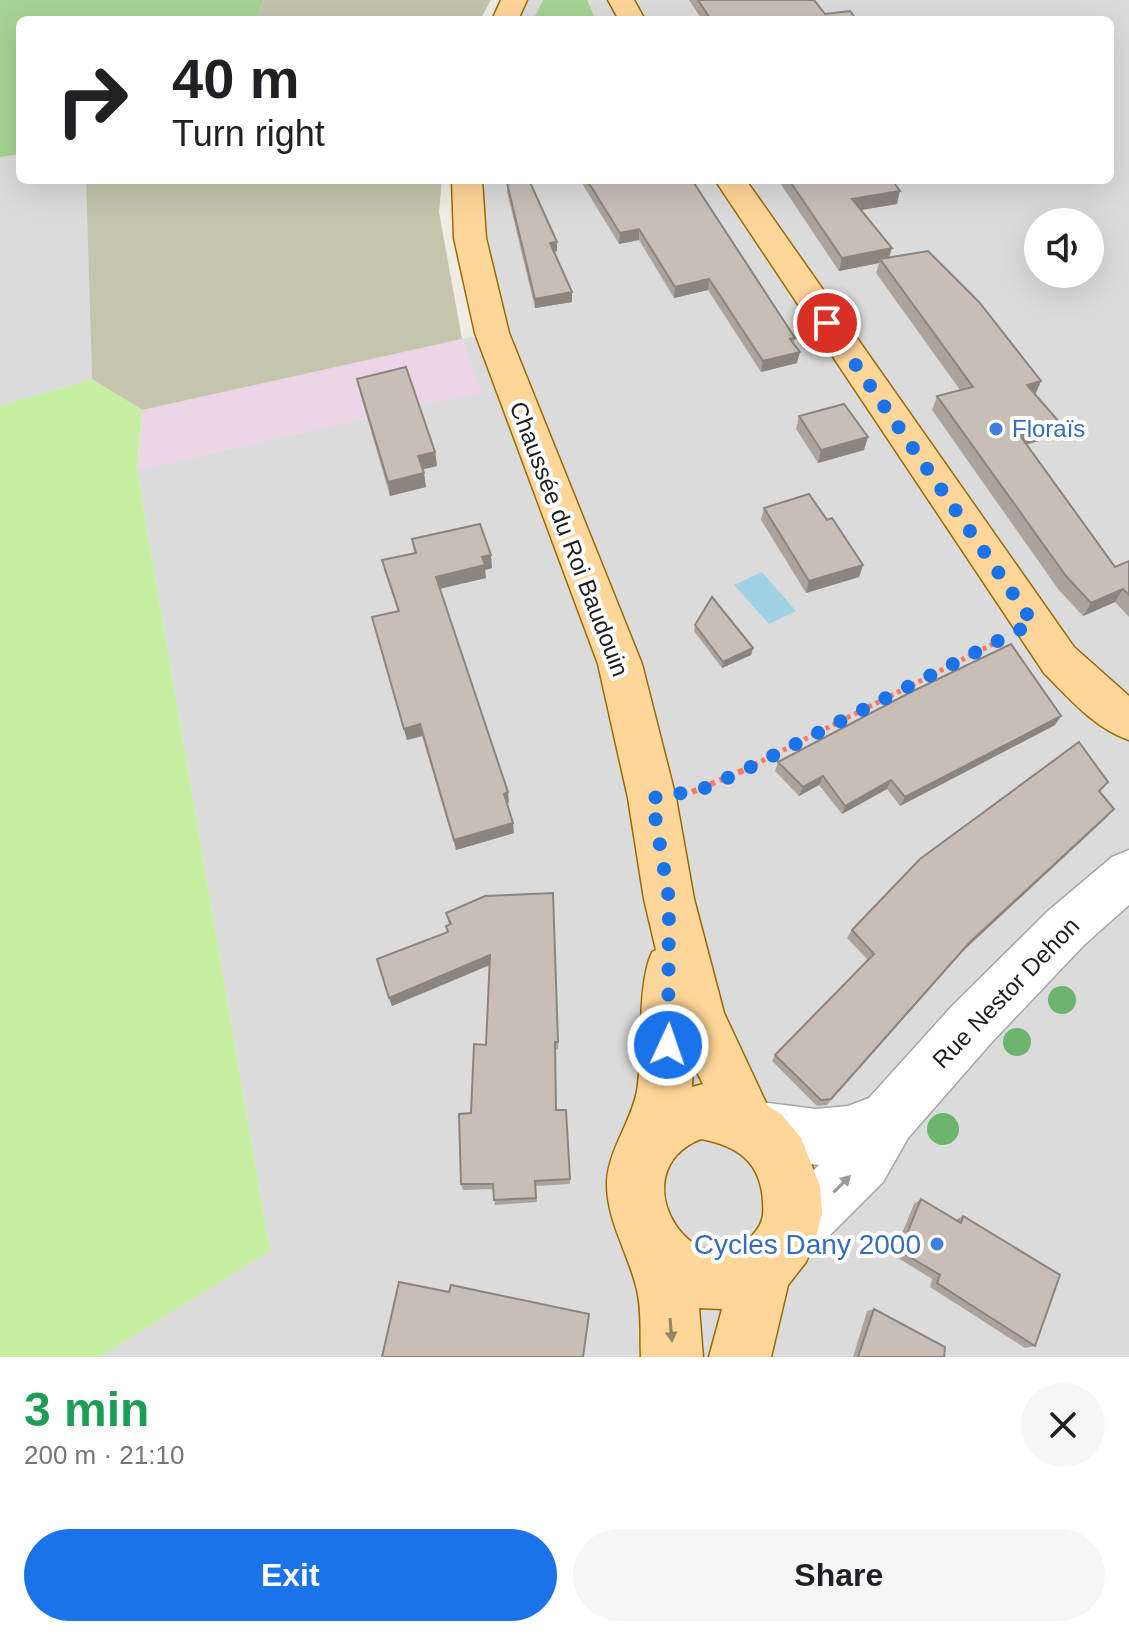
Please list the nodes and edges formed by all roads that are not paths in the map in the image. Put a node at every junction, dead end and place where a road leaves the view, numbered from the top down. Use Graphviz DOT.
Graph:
graph roads {
  1 [pos="467,184"];
  2 [pos="733,184"];
  3 [pos="1129,721"];
  4 [pos="1129,873"];
  5 [pos="669,899"];
  6 [pos="888,1118"];
  7 [pos="752,1125"];
  8 [pos="642,1152"];
  9 [pos="655,1248"];
  10 [pos="774,1252"];
  11 [pos="672,1357"];
  12 [pos="740,1357"];
  1 -- 5 [label="main road, Chaussée du Roi Baudouin"];
  2 -- 3 [label="main road"];
  4 -- 6 [label="street, Rue Nestor Dehon"];
  5 -- 7 [label="main road, Chaussée du Roi Baudouin"];
  5 -- 8 [label="main road, Chaussée du Roi Baudouin"];
  6 -- 7 [label="street, Rue Nestor Dehon"];
  10 -- 6 [label="street, Rue Nestor Dehon, one-way"];
  7 -- 8 [label="main road"];
  7 -- 10 [label="main road"];
  8 -- 9 [label="main road"];
  9 -- 10 [label="main road"];
  9 -- 11 [label="main road, one-way"];
  10 -- 12 [label="main road"];
}
